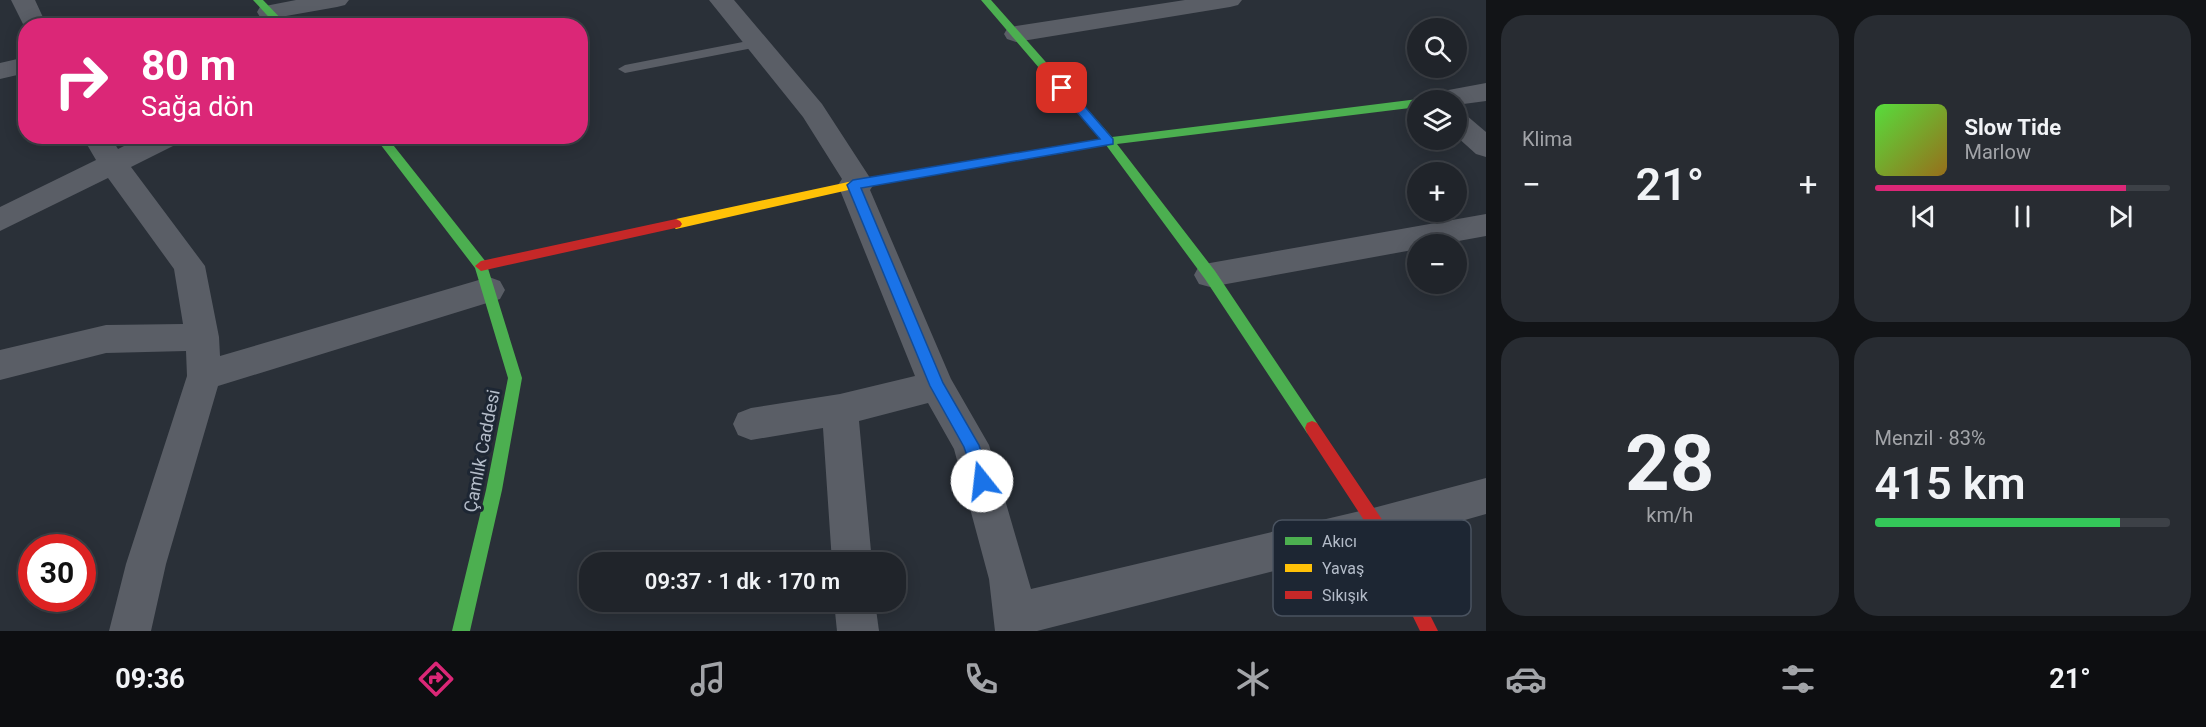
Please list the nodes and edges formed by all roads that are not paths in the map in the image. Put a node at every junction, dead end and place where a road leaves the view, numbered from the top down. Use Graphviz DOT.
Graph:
graph roads {
  1 [pos="23,0"];
  2 [pos="337,0"];
  3 [pos="721,0"];
  4 [pos="986,0"];
  5 [pos="1230,0"];
  6 [pos="270,13"];
  7 [pos="31,18"];
  8 [pos="1016,34"];
  9 [pos="758,43"];
  10 [pos="18,66"];
  11 [pos="625,69"];
  12 [pos="0,71"];
  13 [pos="1486,92"];
  14 [pos="1467,95"];
  15 [pos="1407,104"];
  16 [pos="1467,131"];
  17 [pos="1108,141"];
  18 [pos="101,144"];
  19 [pos="153,144"];
  20 [pos="385,144"];
  21 [pos="1486,147"];
  22 [pos="113,164"];
  23 [pos="856,184"];
  24 [pos="0,220"];
  25 [pos="1486,225"];
  26 [pos="1210,276"];
  27 [pos="485,278"];
  28 [pos="202,337"];
  29 [pos="0,365"];
  30 [pos="204,376"];
  31 [pos="937,386"];
  32 [pos="840,410"];
  33 [pos="751,424"];
  34 [pos="1486,496"];
  35 [pos="1373,520"];
  36 [pos="1399,520"];
  37 [pos="851,552"];
  38 [pos="1273,554"];
  39 [pos="856,612"];
  40 [pos="1422,616"];
  41 [pos="1016,622"];
  42 [pos="130,631"];
  43 [pos="461,631"];
  44 [pos="858,631"];
  45 [pos="1430,631"];
  1 -- 7 [label="street"];
  2 -- 6 [label="street"];
  3 -- 9 [label="street"];
  4 -- 8 [label="street"];
  5 -- 8 [label="street"];
  8 -- 17 [label="street"];
  9 -- 11 [label="lane"];
  9 -- 23 [label="street"];
  10 -- 12 [label="street"];
  13 -- 14 [label="street"];
  15 -- 17 [label="street"];
  16 -- 21 [label="street"];
  17 -- 23 [label="street"];
  17 -- 26 [label="street"];
  18 -- 22 [label="street"];
  19 -- 22 [label="street"];
  20 -- 27 [label="street, Çamlık Caddesi"];
  22 -- 24 [label="street"];
  22 -- 28 [label="street"];
  23 -- 27 [label="street"];
  23 -- 31 [label="street"];
  25 -- 26 [label="street"];
  26 -- 35 [label="street"];
  27 -- 30 [label="street"];
  27 -- 43 [label="street, Çamlık Caddesi"];
  28 -- 29 [label="street"];
  28 -- 30 [label="street"];
  30 -- 42 [label="street"];
  31 -- 32 [label="street"];
  31 -- 41 [label="street"];
  32 -- 33 [label="street"];
  32 -- 37 [label="street"];
  34 -- 36 [label="street"];
  38 -- 41 [label="street"];
  39 -- 44 [label="street"];
  40 -- 45 [label="street"];
}
